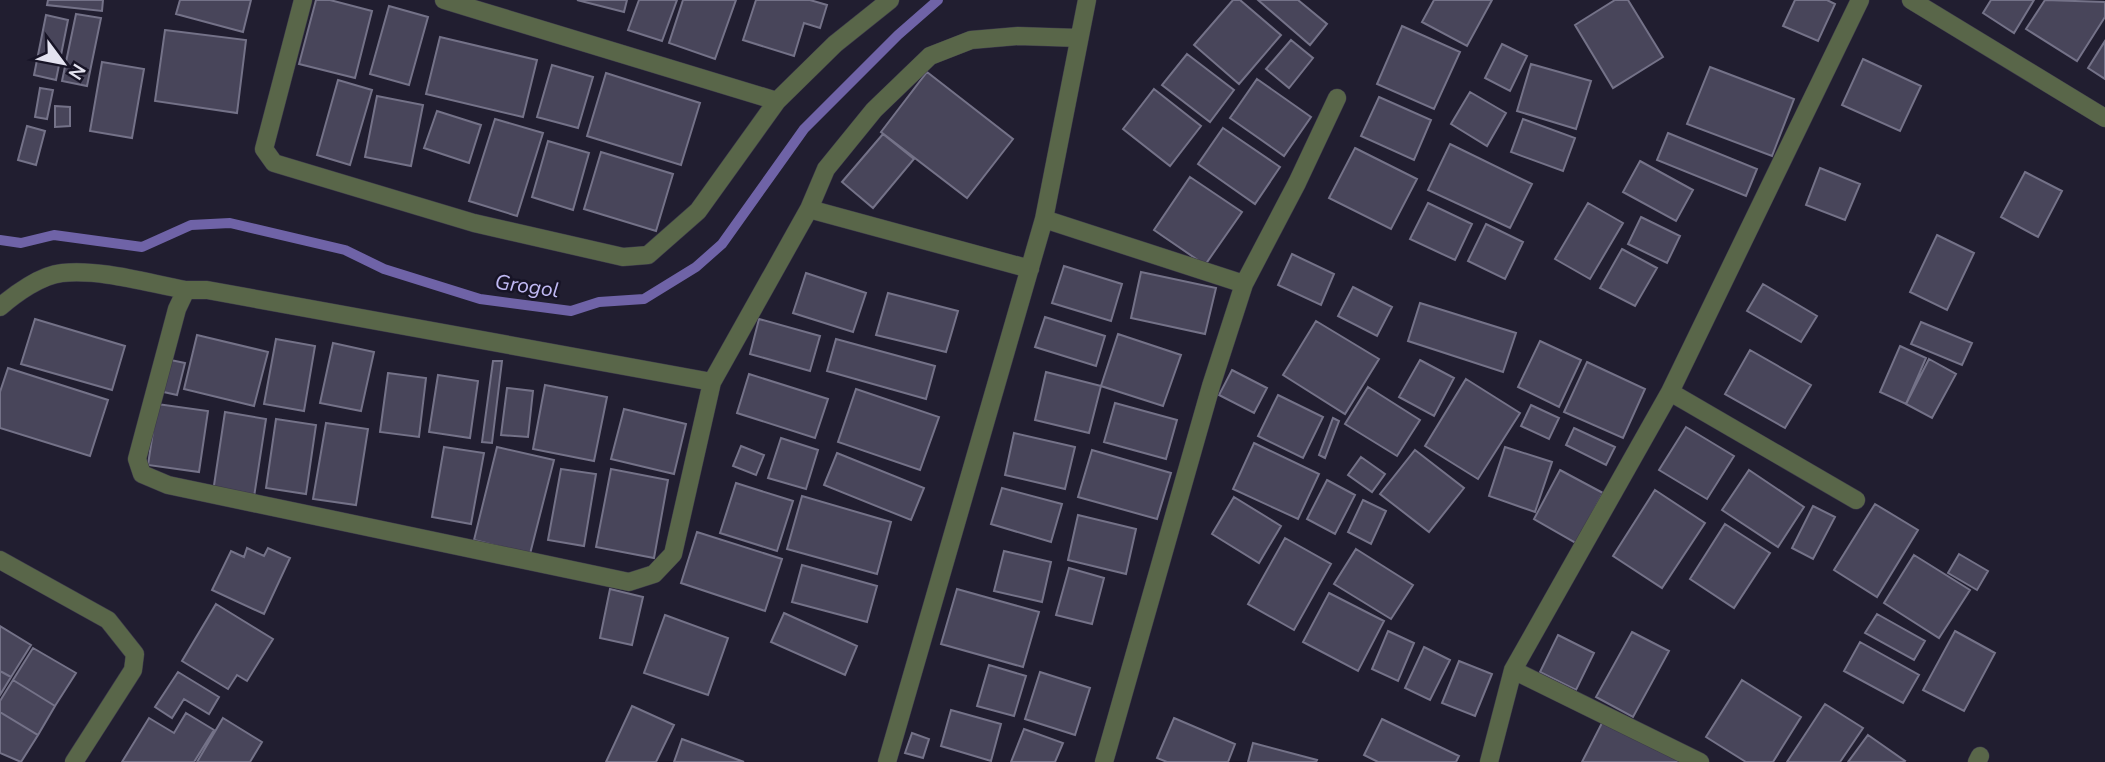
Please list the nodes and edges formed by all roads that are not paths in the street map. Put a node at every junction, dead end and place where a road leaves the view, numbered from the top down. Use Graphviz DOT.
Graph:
graph roads {
  1 [pos="303,0"];
  2 [pos="444,0"];
  3 [pos="890,0"];
  4 [pos="1860,0"];
  5 [pos="1911,0"];
  6 [pos="1087,3"];
  7 [pos="1079,38"];
  8 [pos="1337,98"];
  9 [pos="777,101"];
  10 [pos="2105,118"];
  11 [pos="809,209"];
  12 [pos="1044,219"];
  13 [pos="1030,269"];
  14 [pos="1244,284"];
  15 [pos="186,290"];
  16 [pos="0,307"];
  17 [pos="712,383"];
  18 [pos="1670,392"];
  19 [pos="1856,500"];
  20 [pos="0,560"];
  21 [pos="1513,670"];
  22 [pos="74,762"];
  23 [pos="887,762"];
  24 [pos="1104,762"];
  25 [pos="1489,762"];
  26 [pos="1700,762"];
  1 -- 9 [label="street"];
  2 -- 9 [label="street"];
  3 -- 9 [label="street"];
  4 -- 18 [label="street"];
  5 -- 10 [label="street"];
  6 -- 7 [label="street"];
  7 -- 11 [label="street"];
  7 -- 12 [label="street"];
  8 -- 14 [label="street"];
  11 -- 13 [label="street"];
  11 -- 17 [label="street"];
  12 -- 13 [label="street"];
  12 -- 14 [label="street"];
  13 -- 23 [label="street"];
  14 -- 24 [label="street"];
  15 -- 16 [label="street"];
  15 -- 17 [label="street"];
  15 -- 17 [label="street"];
  18 -- 19 [label="street"];
  18 -- 21 [label="street"];
  20 -- 22 [label="street"];
  21 -- 25 [label="street"];
  21 -- 26 [label="street"];
}
